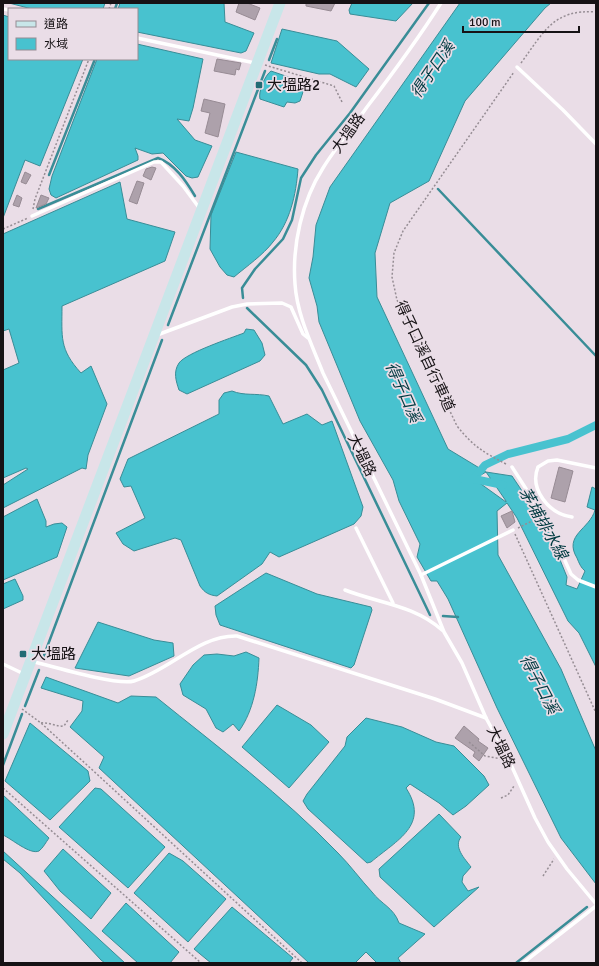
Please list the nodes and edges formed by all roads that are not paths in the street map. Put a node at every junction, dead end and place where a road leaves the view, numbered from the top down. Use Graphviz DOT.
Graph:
graph roads {
  1 [pos="280,3"];
  2 [pos="441,3"];
  3 [pos="138,38"];
  4 [pos="259,64"];
  5 [pos="518,67"];
  6 [pos="596,144"];
  7 [pos="201,209"];
  8 [pos="32,216"];
  9 [pos="153,337"];
  10 [pos="309,339"];
  11 [pos="512,467"];
  12 [pos="596,468"];
  13 [pos="572,517"];
  14 [pos="356,528"];
  15 [pos="513,530"];
  16 [pos="420,575"];
  17 [pos="596,587"];
  18 [pos="345,590"];
  19 [pos="393,603"];
  20 [pos="444,632"];
  21 [pos="30,661"];
  22 [pos="3,664"];
  23 [pos="26,674"];
  24 [pos="486,718"];
  25 [pos="3,734"];
  26 [pos="596,904"];
  27 [pos="522,963"];
  1 -- 4 [label="street"];
  2 -- 10 [label="lane, 大塭路"];
  3 -- 4 [label="lane"];
  4 -- 7 [label="street"];
  5 -- 6 [label="lane"];
  7 -- 8 [label="lane"];
  7 -- 9 [label="street"];
  9 -- 10 [label="lane"];
  9 -- 21 [label="street"];
  10 -- 16 [label="lane, 大塭路"];
  11 -- 17 [label="lane"];
  12 -- 13 [label="lane"];
  14 -- 19 [label="lane"];
  15 -- 16 [label="lane"];
  16 -- 20 [label="lane, 大塭路"];
  18 -- 19 [label="lane"];
  19 -- 20 [label="lane"];
  20 -- 24 [label="lane, 大塭路"];
  21 -- 23 [label="street"];
  21 -- 24 [label="lane"];
  22 -- 23 [label="lane"];
  23 -- 25 [label="street"];
  24 -- 26 [label="lane, 大塭路"];
  26 -- 27 [label="lane"];
}
